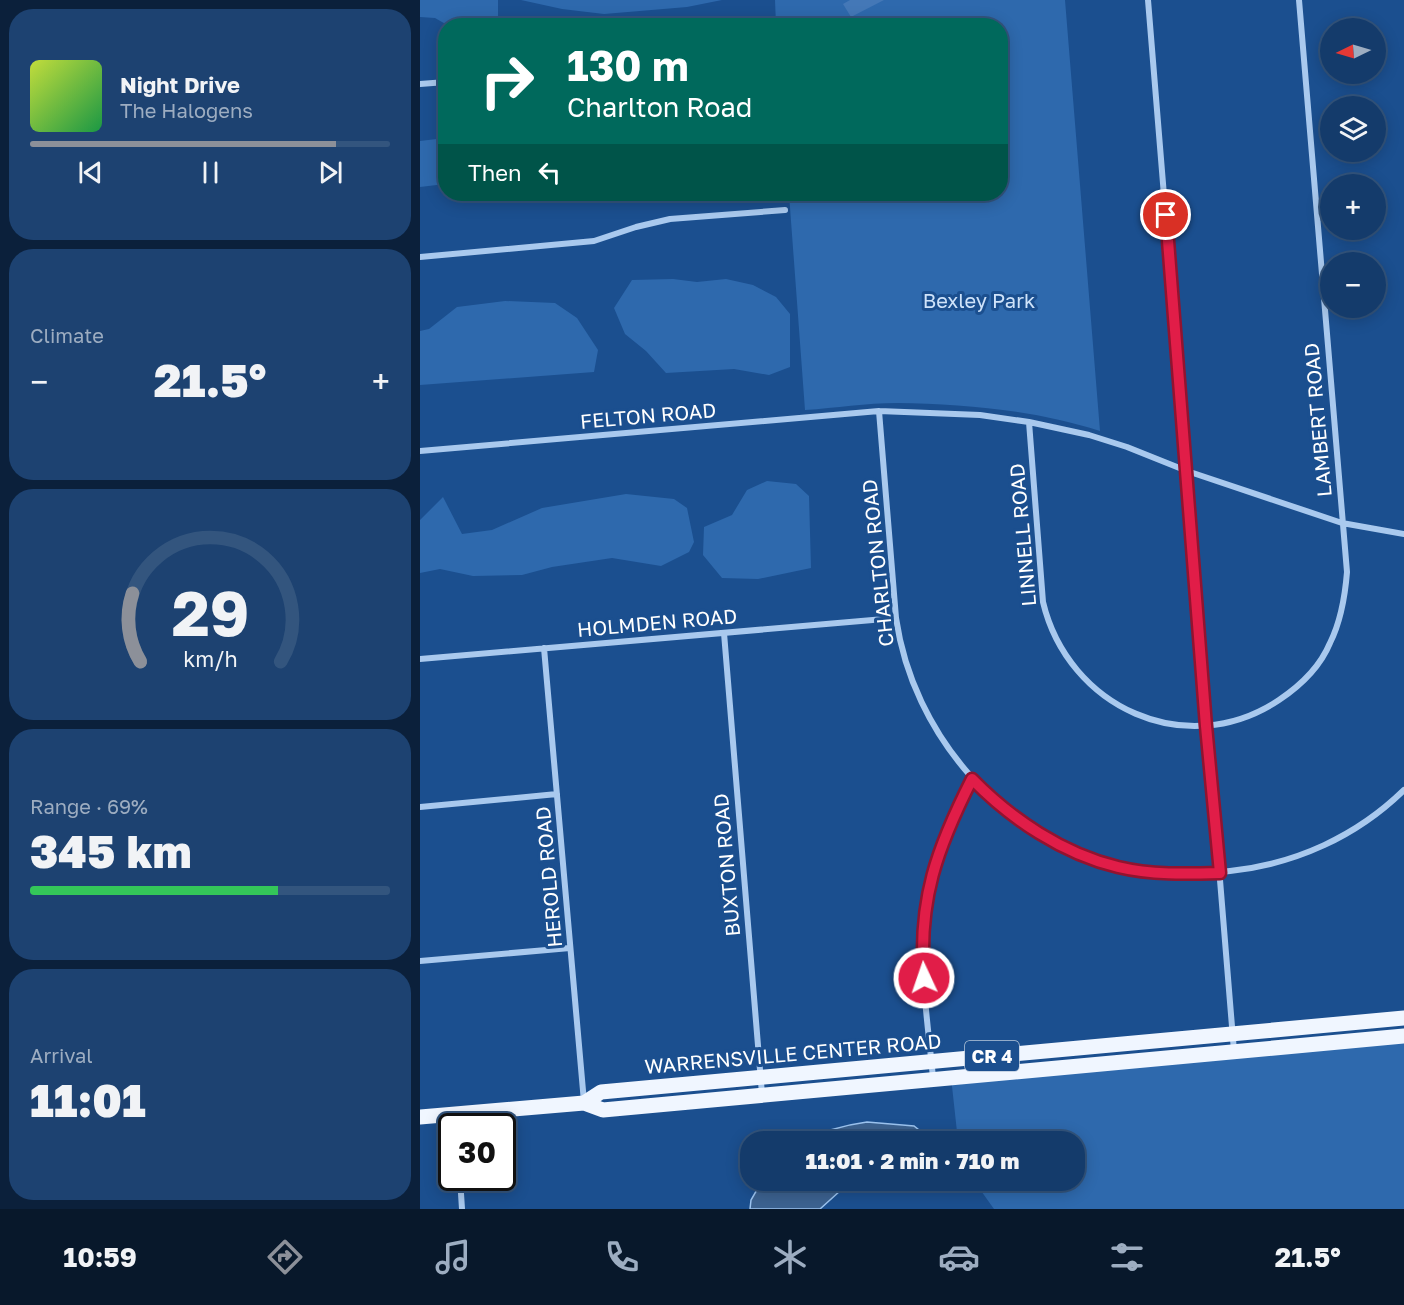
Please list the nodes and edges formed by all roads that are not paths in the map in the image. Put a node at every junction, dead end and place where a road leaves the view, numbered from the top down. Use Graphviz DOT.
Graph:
graph roads {
  1 [pos="1148,0"];
  2 [pos="1299,0"];
  3 [pos="438,83"];
  4 [pos="420,84"];
  5 [pos="785,210"];
  6 [pos="420,256"];
  7 [pos="879,411"];
  8 [pos="1029,422"];
  9 [pos="420,452"];
  10 [pos="1187,471"];
  11 [pos="1342,523"];
  12 [pos="1404,534"];
  13 [pos="897,618"];
  14 [pos="724,633"];
  15 [pos="544,648"];
  16 [pos="420,659"];
  17 [pos="1206,726"];
  18 [pos="972,779"];
  19 [pos="1404,790"];
  20 [pos="557,794"];
  21 [pos="420,807"];
  22 [pos="1220,873"];
  23 [pos="570,948"];
  24 [pos="420,961"];
  25 [pos="1404,1018"];
  26 [pos="1232,1034"];
  27 [pos="1404,1036"];
  28 [pos="1234,1051"];
  29 [pos="931,1061"];
  30 [pos="760,1077"];
  31 [pos="933,1079"];
  32 [pos="762,1095"];
  33 [pos="584,1103"];
  34 [pos="420,1117"];
  35 [pos="461,1191"];
  36 [pos="462,1209"];
  1 -- 10 [label="street"];
  2 -- 11 [label="street, LAMBERT ROAD"];
  3 -- 4 [label="street"];
  5 -- 6 [label="street"];
  7 -- 8 [label="street, FELTON ROAD"];
  7 -- 9 [label="street, FELTON ROAD"];
  7 -- 13 [label="street, CHARLTON ROAD"];
  8 -- 10 [label="street, FELTON ROAD"];
  8 -- 17 [label="street, LINNELL ROAD"];
  10 -- 11 [label="street, FELTON ROAD"];
  10 -- 17 [label="street"];
  11 -- 12 [label="street, FELTON ROAD"];
  11 -- 17 [label="street, LAMBERT ROAD"];
  13 -- 14 [label="street, HOLMDEN ROAD"];
  13 -- 18 [label="street, CHARLTON ROAD"];
  14 -- 15 [label="street, HOLMDEN ROAD"];
  14 -- 30 [label="street, BUXTON ROAD"];
  15 -- 16 [label="street, HOLMDEN ROAD"];
  15 -- 20 [label="street, HEROLD ROAD"];
  17 -- 22 [label="street"];
  18 -- 22 [label="street, CHARLTON ROAD"];
  18 -- 29 [label="street"];
  19 -- 22 [label="street, CHARLTON ROAD"];
  20 -- 21 [label="street"];
  20 -- 23 [label="street, HEROLD ROAD"];
  22 -- 26 [label="street"];
  23 -- 24 [label="street"];
  23 -- 33 [label="street, HEROLD ROAD"];
  25 -- 26 [label="main road, WARRENSVILLE CENTER ROAD / CR 4"];
  26 -- 28 [label="street"];
  26 -- 29 [label="main road, WARRENSVILLE CENTER ROAD / CR 4"];
  27 -- 28 [label="main road, WARRENSVILLE CENTER ROAD / CR 4"];
  28 -- 31 [label="main road, WARRENSVILLE CENTER ROAD / CR 4"];
  29 -- 30 [label="main road, WARRENSVILLE CENTER ROAD / CR 4"];
  29 -- 31 [label="street"];
  30 -- 32 [label="street, BUXTON ROAD"];
  30 -- 33 [label="main road, WARRENSVILLE CENTER ROAD / CR 4"];
  31 -- 32 [label="main road, WARRENSVILLE CENTER ROAD / CR 4"];
  32 -- 33 [label="main road, WARRENSVILLE CENTER ROAD / CR 4"];
  33 -- 34 [label="main road, WARRENSVILLE CENTER ROAD / CR 4"];
  35 -- 36 [label="street"];
}
